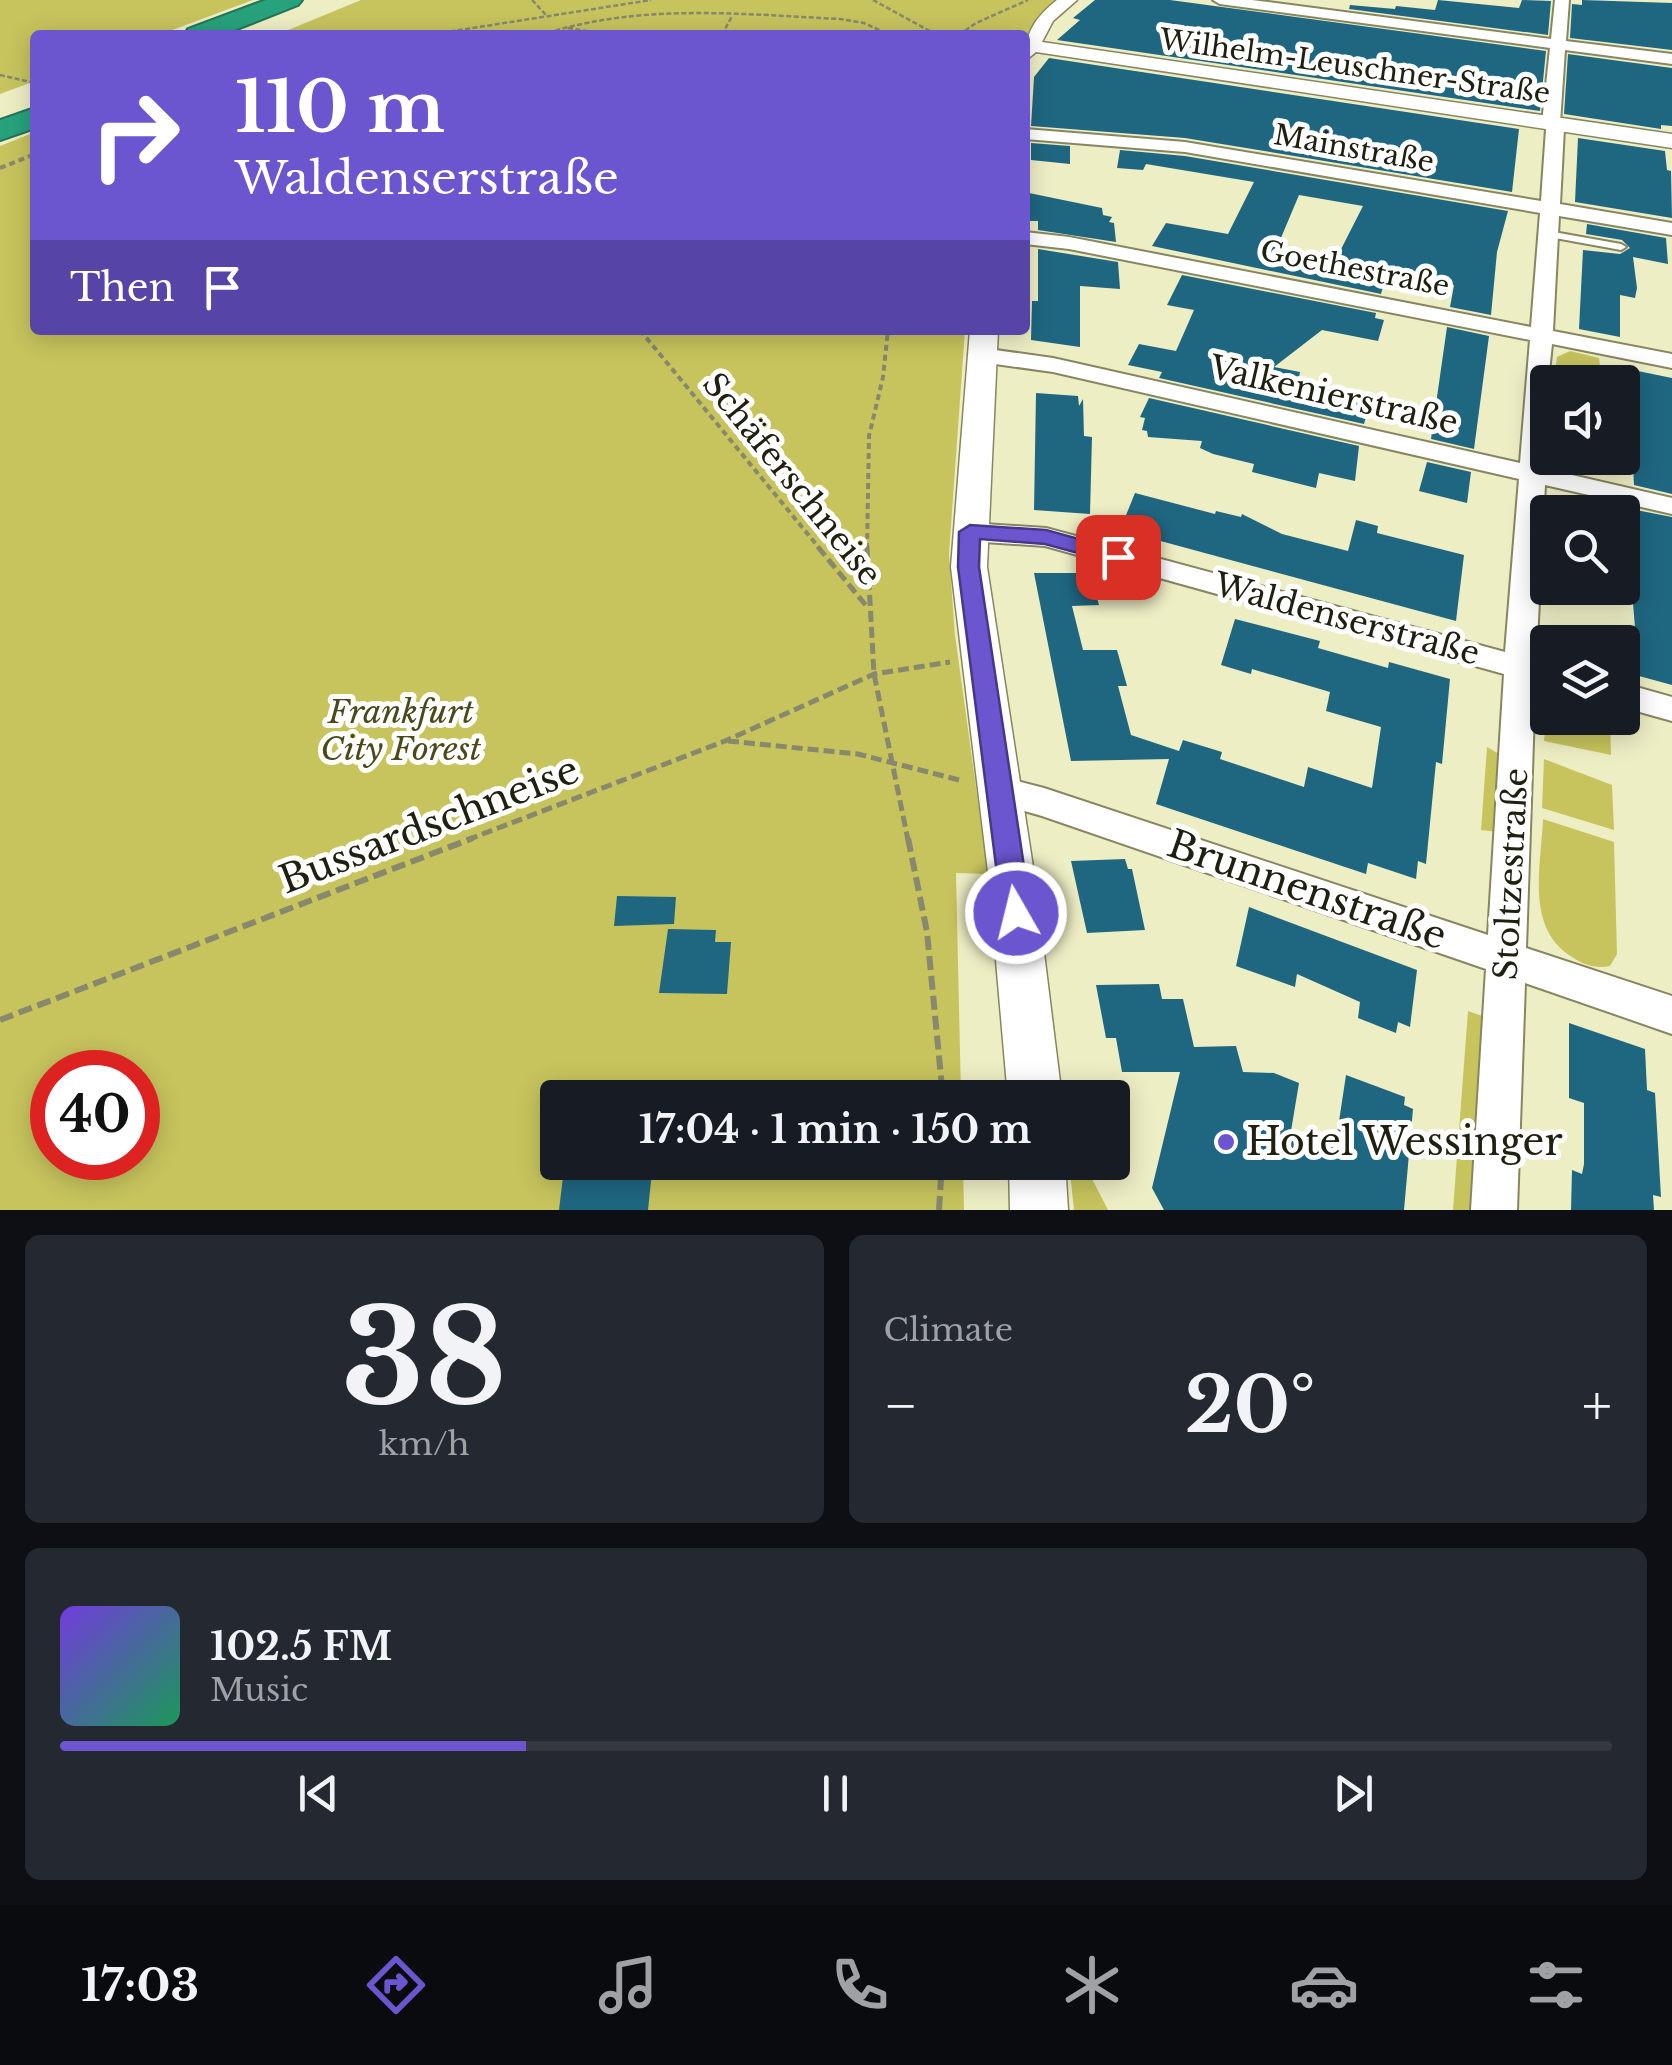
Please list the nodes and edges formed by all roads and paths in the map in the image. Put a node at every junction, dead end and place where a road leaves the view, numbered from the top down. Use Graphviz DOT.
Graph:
graph roads {
  1 [pos="532,0"];
  2 [pos="652,0"];
  3 [pos="872,0"];
  4 [pos="1028,0"];
  5 [pos="1068,0"];
  6 [pos="1220,0"];
  7 [pos="1562,0"];
  8 [pos="300,4"];
  9 [pos="547,16"];
  10 [pos="732,16"];
  11 [pos="565,28"];
  12 [pos="214,30"];
  13 [pos="250,30"];
  14 [pos="459,30"];
  15 [pos="558,30"];
  16 [pos="578,30"];
  17 [pos="725,30"];
  18 [pos="879,30"];
  19 [pos="928,30"];
  20 [pos="966,30"];
  21 [pos="1559,44"];
  22 [pos="1030,45"];
  23 [pos="1030,50"];
  24 [pos="1672,59"];
  25 [pos="0,75"];
  26 [pos="30,82"];
  27 [pos="30,100"];
  28 [pos="0,112"];
  29 [pos="30,119"];
  30 [pos="1551,123"];
  31 [pos="0,131"];
  32 [pos="1030,134"];
  33 [pos="1672,141"];
  34 [pos="30,156"];
  35 [pos="0,168"];
  36 [pos="1550,209"];
  37 [pos="1672,229"];
  38 [pos="1548,234"];
  39 [pos="1030,239"];
  40 [pos="1621,248"];
  41 [pos="644,335"];
  42 [pos="887,335"];
  43 [pos="1540,335"];
  44 [pos="982,342"];
  45 [pos="1672,361"];
  46 [pos="1538,365"];
  47 [pos="1530,473"];
  48 [pos="1533,475"];
  49 [pos="1537,475"];
  50 [pos="1672,506"];
  51 [pos="970,532"];
  52 [pos="870,611"];
  53 [pos="1534,625"];
  54 [pos="958,661"];
  55 [pos="1530,670"];
  56 [pos="874,674"];
  57 [pos="1640,700"];
  58 [pos="1672,709"];
  59 [pos="1530,715"];
  60 [pos="725,740"];
  61 [pos="893,762"];
  62 [pos="998,790"];
  63 [pos="1508,958"];
  64 [pos="1672,1015"];
  65 [pos="0,1020"];
  66 [pos="941,1080"];
  67 [pos="1033,1080"];
  68 [pos="940,1180"];
  69 [pos="1038,1180"];
  70 [pos="938,1210"];
  71 [pos="1039,1210"];
  72 [pos="1494,1210"];
  1 -- 9 [label="path"];
  2 -- 9 [label="path"];
  3 -- 19 [label="path"];
  4 -- 20 [label="path"];
  5 -- 22 [label="street"];
  6 -- 21 [label="street"];
  7 -- 21 [label="street, Stoltzestraße"];
  8 -- 12 [label="highway"];
  8 -- 13 [label="highway"];
  9 -- 14 [label="path"];
  10 -- 11 [label="path"];
  10 -- 17 [label="path"];
  10 -- 18 [label="path"];
  11 -- 15 [label="path"];
  11 -- 16 [label="path"];
  21 -- 24 [label="street"];
  21 -- 30 [label="street, Stoltzestraße"];
  23 -- 30 [label="street, Wilhelm-Leuschner-Straße"];
  25 -- 26 [label="path"];
  27 -- 28 [label="highway"];
  29 -- 31 [label="highway"];
  30 -- 33 [label="street, Wilhelm-Leuschner-Straße"];
  30 -- 36 [label="street, Stoltzestraße"];
  32 -- 36 [label="street, Mainstraße"];
  34 -- 35 [label="path"];
  36 -- 37 [label="street, Mainstraße"];
  36 -- 38 [label="street, Stoltzestraße"];
  38 -- 40 [label="lane"];
  38 -- 43 [label="street, Stoltzestraße"];
  39 -- 43 [label="street, Goethestraße"];
  41 -- 52 [label="path, Schäferschneise"];
  42 -- 52 [label="path"];
  43 -- 45 [label="street, Goethestraße"];
  43 -- 46 [label="street, Stoltzestraße"];
  44 -- 47 [label="street, Valkenierstraße"];
  44 -- 51 [label="street"];
  48 -- 53 [label="street, Stoltzestraße"];
  49 -- 50 [label="street, Valkenierstraße"];
  51 -- 55 [label="street, Waldenserstraße"];
  51 -- 62 [label="street"];
  52 -- 56 [label="path"];
  54 -- 56 [label="path, Bussardschneise"];
  56 -- 60 [label="path, Bussardschneise"];
  56 -- 61 [label="path"];
  57 -- 58 [label="street"];
  59 -- 63 [label="street, Stoltzestraße"];
  60 -- 61 [label="path"];
  60 -- 65 [label="path, Bussardschneise"];
  61 -- 62 [label="path"];
  61 -- 66 [label="path"];
  62 -- 63 [label="street, Brunnenstraße"];
  62 -- 67 [label="street"];
  63 -- 64 [label="street, Brunnenstraße"];
  63 -- 72 [label="street, Stoltzestraße"];
  68 -- 70 [label="path"];
  69 -- 71 [label="street"];
}
